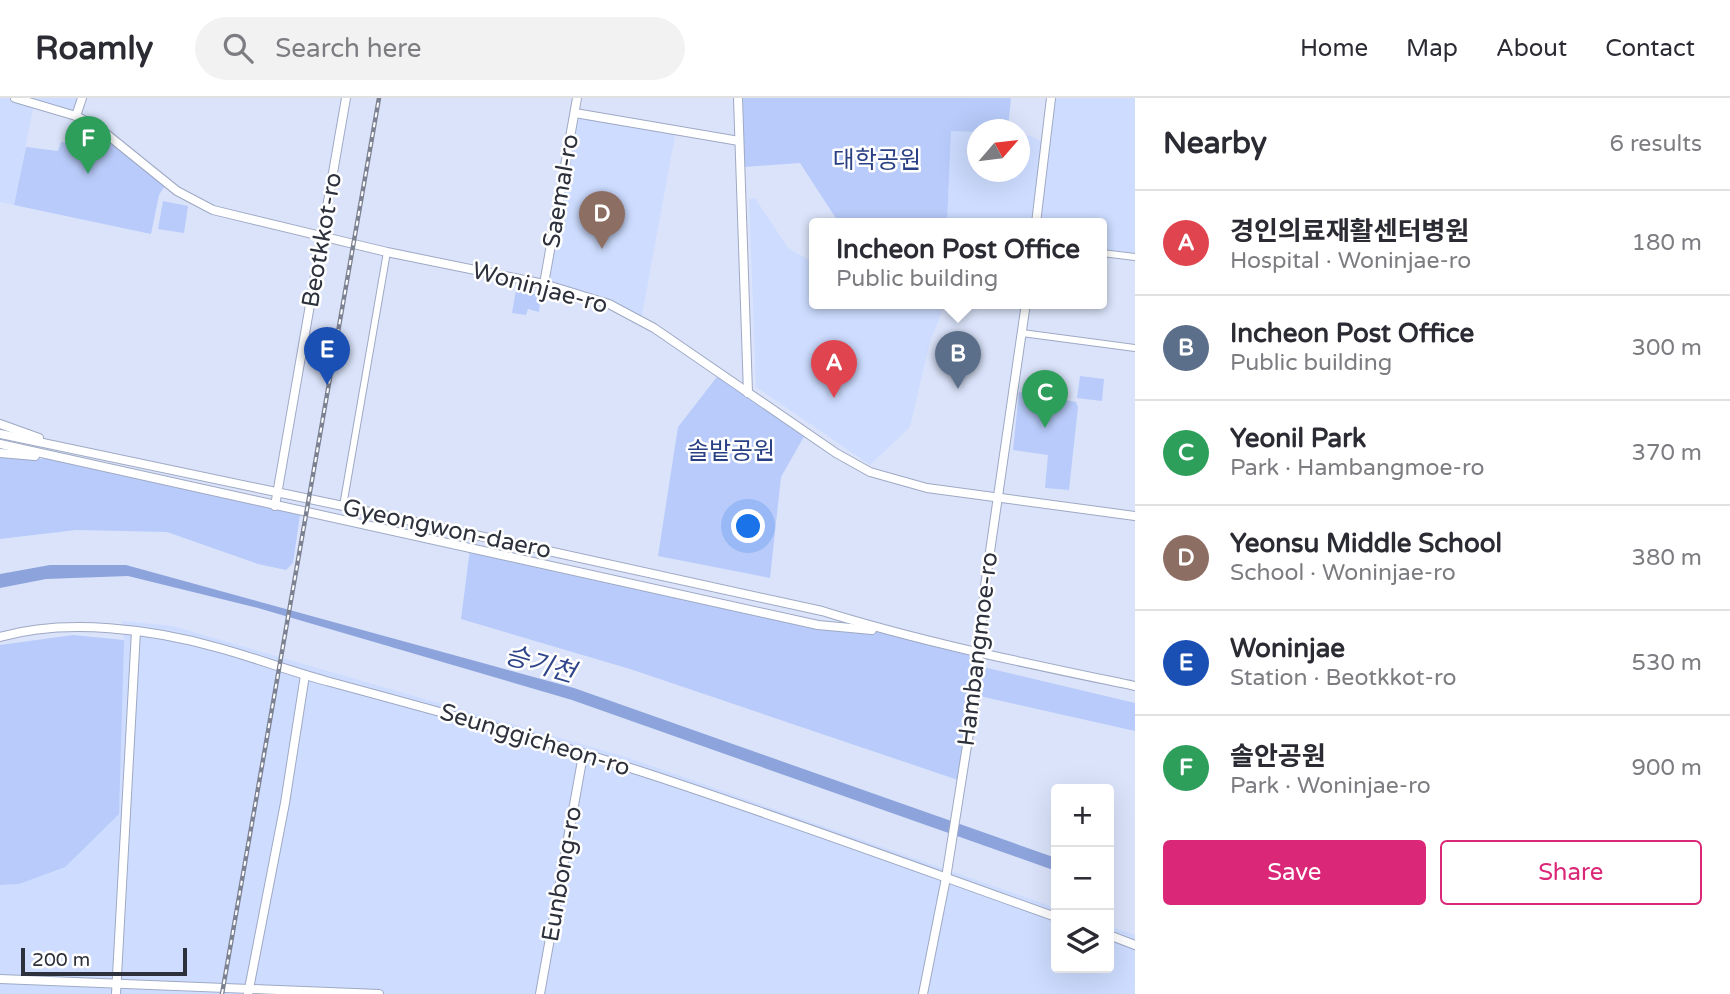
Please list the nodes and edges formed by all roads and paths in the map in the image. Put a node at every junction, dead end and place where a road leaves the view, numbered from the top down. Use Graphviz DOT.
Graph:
graph roads {
  1 [pos="15,98"];
  2 [pos="82,98"];
  3 [pos="346,98"];
  4 [pos="577,98"];
  5 [pos="738,98"];
  6 [pos="1051,98"];
  7 [pos="575,113"];
  8 [pos="75,116"];
  9 [pos="739,141"];
  10 [pos="1037,218"];
  11 [pos="322,237"];
  12 [pos="387,252"];
  13 [pos="1107,254"];
  14 [pos="1135,257"];
  15 [pos="544,284"];
  16 [pos="1025,309"];
  17 [pos="1022,334"];
  18 [pos="1135,348"];
  19 [pos="748,393"];
  20 [pos="0,424"];
  21 [pos="3,443"];
  22 [pos="61,447"];
  23 [pos="278,492"];
  24 [pos="997,498"];
  25 [pos="275,506"];
  26 [pos="343,506"];
  27 [pos="1135,516"];
  28 [pos="136,631"];
  29 [pos="892,633"];
  30 [pos="0,637"];
  31 [pos="979,654"];
  32 [pos="304,675"];
  33 [pos="1135,687"];
  34 [pos="583,755"];
  35 [pos="946,878"];
  36 [pos="1051,915"];
  37 [pos="1114,937"];
  38 [pos="1135,945"];
  39 [pos="0,979"];
  40 [pos="116,989"];
  41 [pos="249,991"];
  42 [pos="366,994"];
  43 [pos="379,994"];
  44 [pos="541,994"];
  45 [pos="923,994"];
  1 -- 8 [label="main road, Woninjae-ro"];
  2 -- 8 [label="main road"];
  3 -- 11 [label="main road, Beotkkot-ro"];
  4 -- 7 [label="main road, Saemal-ro"];
  5 -- 9 [label="main road"];
  6 -- 10 [label="main road"];
  7 -- 9 [label="main road"];
  7 -- 15 [label="main road, Saemal-ro"];
  8 -- 11 [label="main road, Woninjae-ro"];
  9 -- 19 [label="main road"];
  11 -- 12 [label="main road, Woninjae-ro"];
  11 -- 23 [label="main road, Beotkkot-ro"];
  12 -- 15 [label="main road, Woninjae-ro"];
  12 -- 26 [label="street"];
  13 -- 14 [label="street"];
  15 -- 19 [label="main road, Woninjae-ro"];
  16 -- 17 [label="main road, Hambangmoe-ro"];
  17 -- 18 [label="street"];
  17 -- 24 [label="main road, Hambangmoe-ro"];
  19 -- 24 [label="main road, Woninjae-ro"];
  20 -- 22 [label="main road"];
  21 -- 22 [label="main road, Gyeongwon-daero"];
  21 -- 25 [label="main road, Gyeongwon-daero"];
  22 -- 23 [label="main road, Gyeongwon-daero"];
  23 -- 25 [label="main road, Beotkkot-ro"];
  23 -- 26 [label="main road, Gyeongwon-daero"];
  24 -- 27 [label="main road, Woninjae-ro"];
  24 -- 31 [label="main road, Hambangmoe-ro"];
  25 -- 29 [label="main road, Gyeongwon-daero"];
  26 -- 29 [label="main road, Gyeongwon-daero"];
  28 -- 30 [label="main road, Seunggicheon-ro"];
  28 -- 32 [label="main road, Seunggicheon-ro"];
  28 -- 40 [label="main road"];
  29 -- 31 [label="main road, Gyeongwon-daero"];
  31 -- 33 [label="main road, Gyeongwon-daero"];
  31 -- 35 [label="main road, Hambangmoe-ro"];
  32 -- 34 [label="main road, Seunggicheon-ro"];
  32 -- 41 [label="main road"];
  34 -- 35 [label="main road, Seunggicheon-ro"];
  34 -- 44 [label="main road, Eunbong-ro"];
  35 -- 36 [label="main road, Seunggicheon-ro"];
  35 -- 45 [label="main road, Hambangmoe-ro"];
  37 -- 38 [label="main road"];
  39 -- 40 [label="main road"];
  40 -- 41 [label="main road"];
  41 -- 42 [label="main road"];
  42 -- 43 [label="main road"];
}
